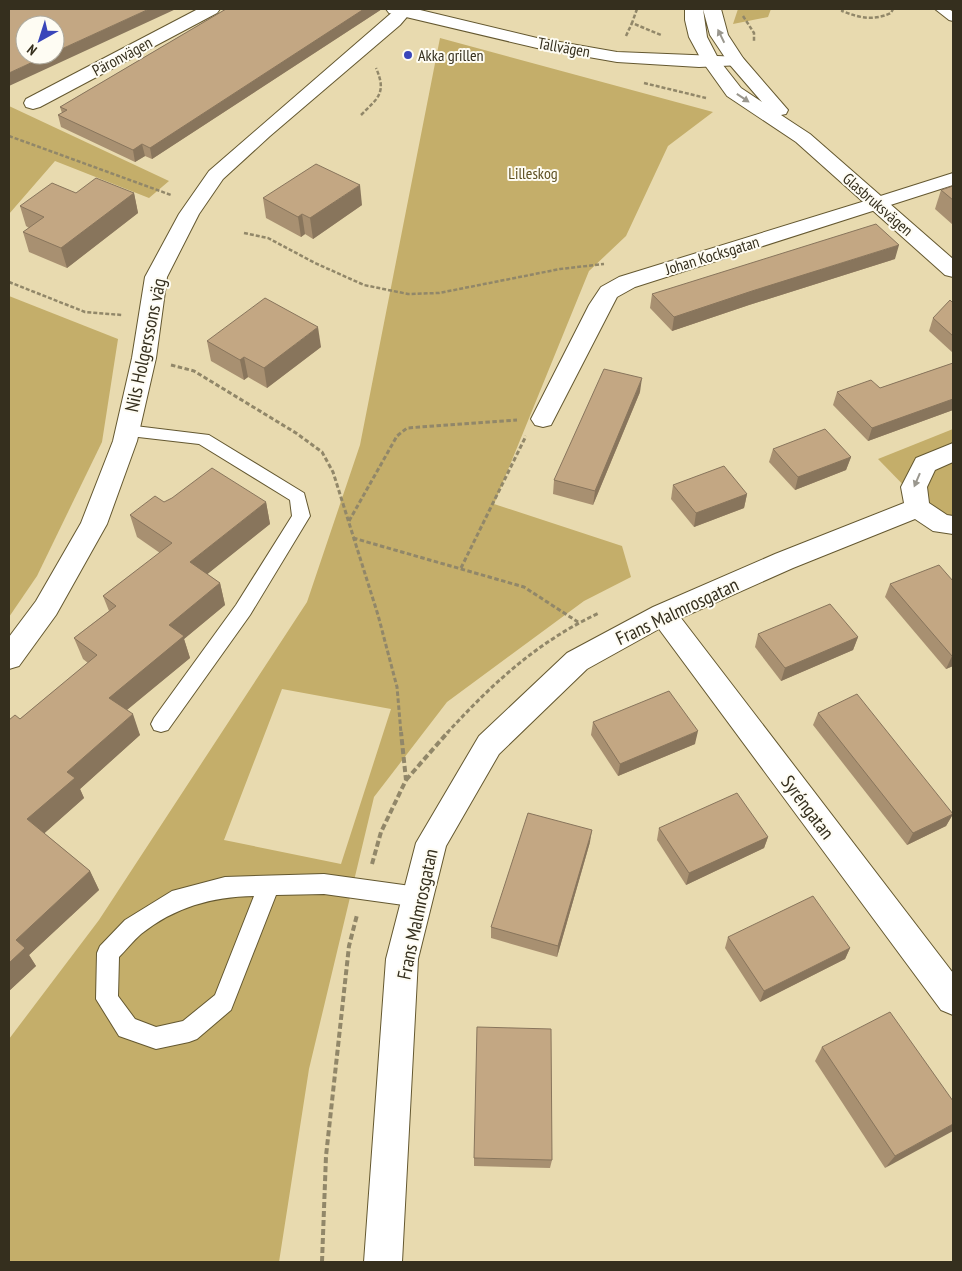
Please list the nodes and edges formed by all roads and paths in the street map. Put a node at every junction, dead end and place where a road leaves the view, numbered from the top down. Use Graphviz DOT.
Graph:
graph roads {
  1 [pos="211,9"];
  2 [pos="694,9"];
  3 [pos="712,9"];
  4 [pos="843,9"];
  5 [pos="893,9"];
  6 [pos="941,9"];
  7 [pos="399,10"];
  8 [pos="742,14"];
  9 [pos="953,17"];
  10 [pos="632,23"];
  11 [pos="754,33"];
  12 [pos="623,42"];
  13 [pos="354,54"];
  14 [pos="711,61"];
  15 [pos="736,61"];
  16 [pos="639,82"];
  17 [pos="710,99"];
  18 [pos="33,103"];
  19 [pos="361,115"];
  20 [pos="9,136"];
  21 [pos="803,138"];
  22 [pos="953,179"];
  23 [pos="878,203"];
  24 [pos="195,204"];
  25 [pos="244,233"];
  26 [pos="610,264"];
  27 [pos="953,270"];
  28 [pos="9,282"];
  29 [pos="150,318"];
  30 [pos="144,358"];
  31 [pos="543,418"];
  32 [pos="127,431"];
  33 [pos="953,452"];
  34 [pos="917,508"];
  35 [pos="349,521"];
  36 [pos="953,525"];
  37 [pos="354,538"];
  38 [pos="461,568"];
  39 [pos="663,614"];
  40 [pos="578,622"];
  41 [pos="9,658"];
  42 [pos="161,724"];
  43 [pos="270,885"];
  44 [pos="364,890"];
  45 [pos="418,897"];
  46 [pos="953,999"];
  47 [pos="322,1262"];
  48 [pos="383,1262"];
  1 -- 18 [label="street, Päronvägen"];
  2 -- 14 [label="street, Glasbruksvägen"];
  15 -- 3 [label="street, Glasbruksvägen, one-way"];
  4 -- 5 [label="path"];
  6 -- 9 [label="lane"];
  7 -- 13 [label="street, Nils Holgerssons väg"];
  7 -- 14 [label="street, Tallvägen"];
  8 -- 11 [label="path"];
  10 -- 12 [label="path"];
  13 -- 19 [label="path"];
  13 -- 24 [label="street, Nils Holgerssons väg"];
  14 -- 15 [label="street, Tallvägen"];
  14 -- 21 [label="street, Glasbruksvägen, one-way"];
  15 -- 21 [label="street, Glasbruksvägen"];
  16 -- 17 [label="path"];
  20 -- 24 [label="path"];
  21 -- 23 [label="street, Glasbruksvägen"];
  22 -- 23 [label="street, Johan Kocksgatan"];
  23 -- 27 [label="street, Glasbruksvägen"];
  23 -- 31 [label="street, Johan Kocksgatan"];
  24 -- 29 [label="street, Nils Holgerssons väg"];
  25 -- 26 [label="path"];
  28 -- 29 [label="path"];
  29 -- 30 [label="street, Nils Holgerssons väg"];
  30 -- 32 [label="street, Nils Holgerssons väg"];
  30 -- 35 [label="path"];
  31 -- 35 [label="path"];
  31 -- 38 [label="path"];
  32 -- 41 [label="street, Nils Holgerssons väg"];
  32 -- 42 [label="lane"];
  33 -- 34 [label="street, one-way"];
  34 -- 36 [label="street"];
  34 -- 39 [label="street, Frans Malmrosgatan"];
  35 -- 37 [label="path"];
  37 -- 38 [label="path"];
  37 -- 44 [label="path"];
  38 -- 40 [label="path"];
  39 -- 45 [label="street, Frans Malmrosgatan"];
  39 -- 46 [label="street, Syréngatan"];
  43 -- 43 [label="lane"];
  43 -- 44 [label="lane"];
  44 -- 45 [label="lane"];
  44 -- 47 [label="path"];
  45 -- 48 [label="street, Frans Malmrosgatan"];
}
